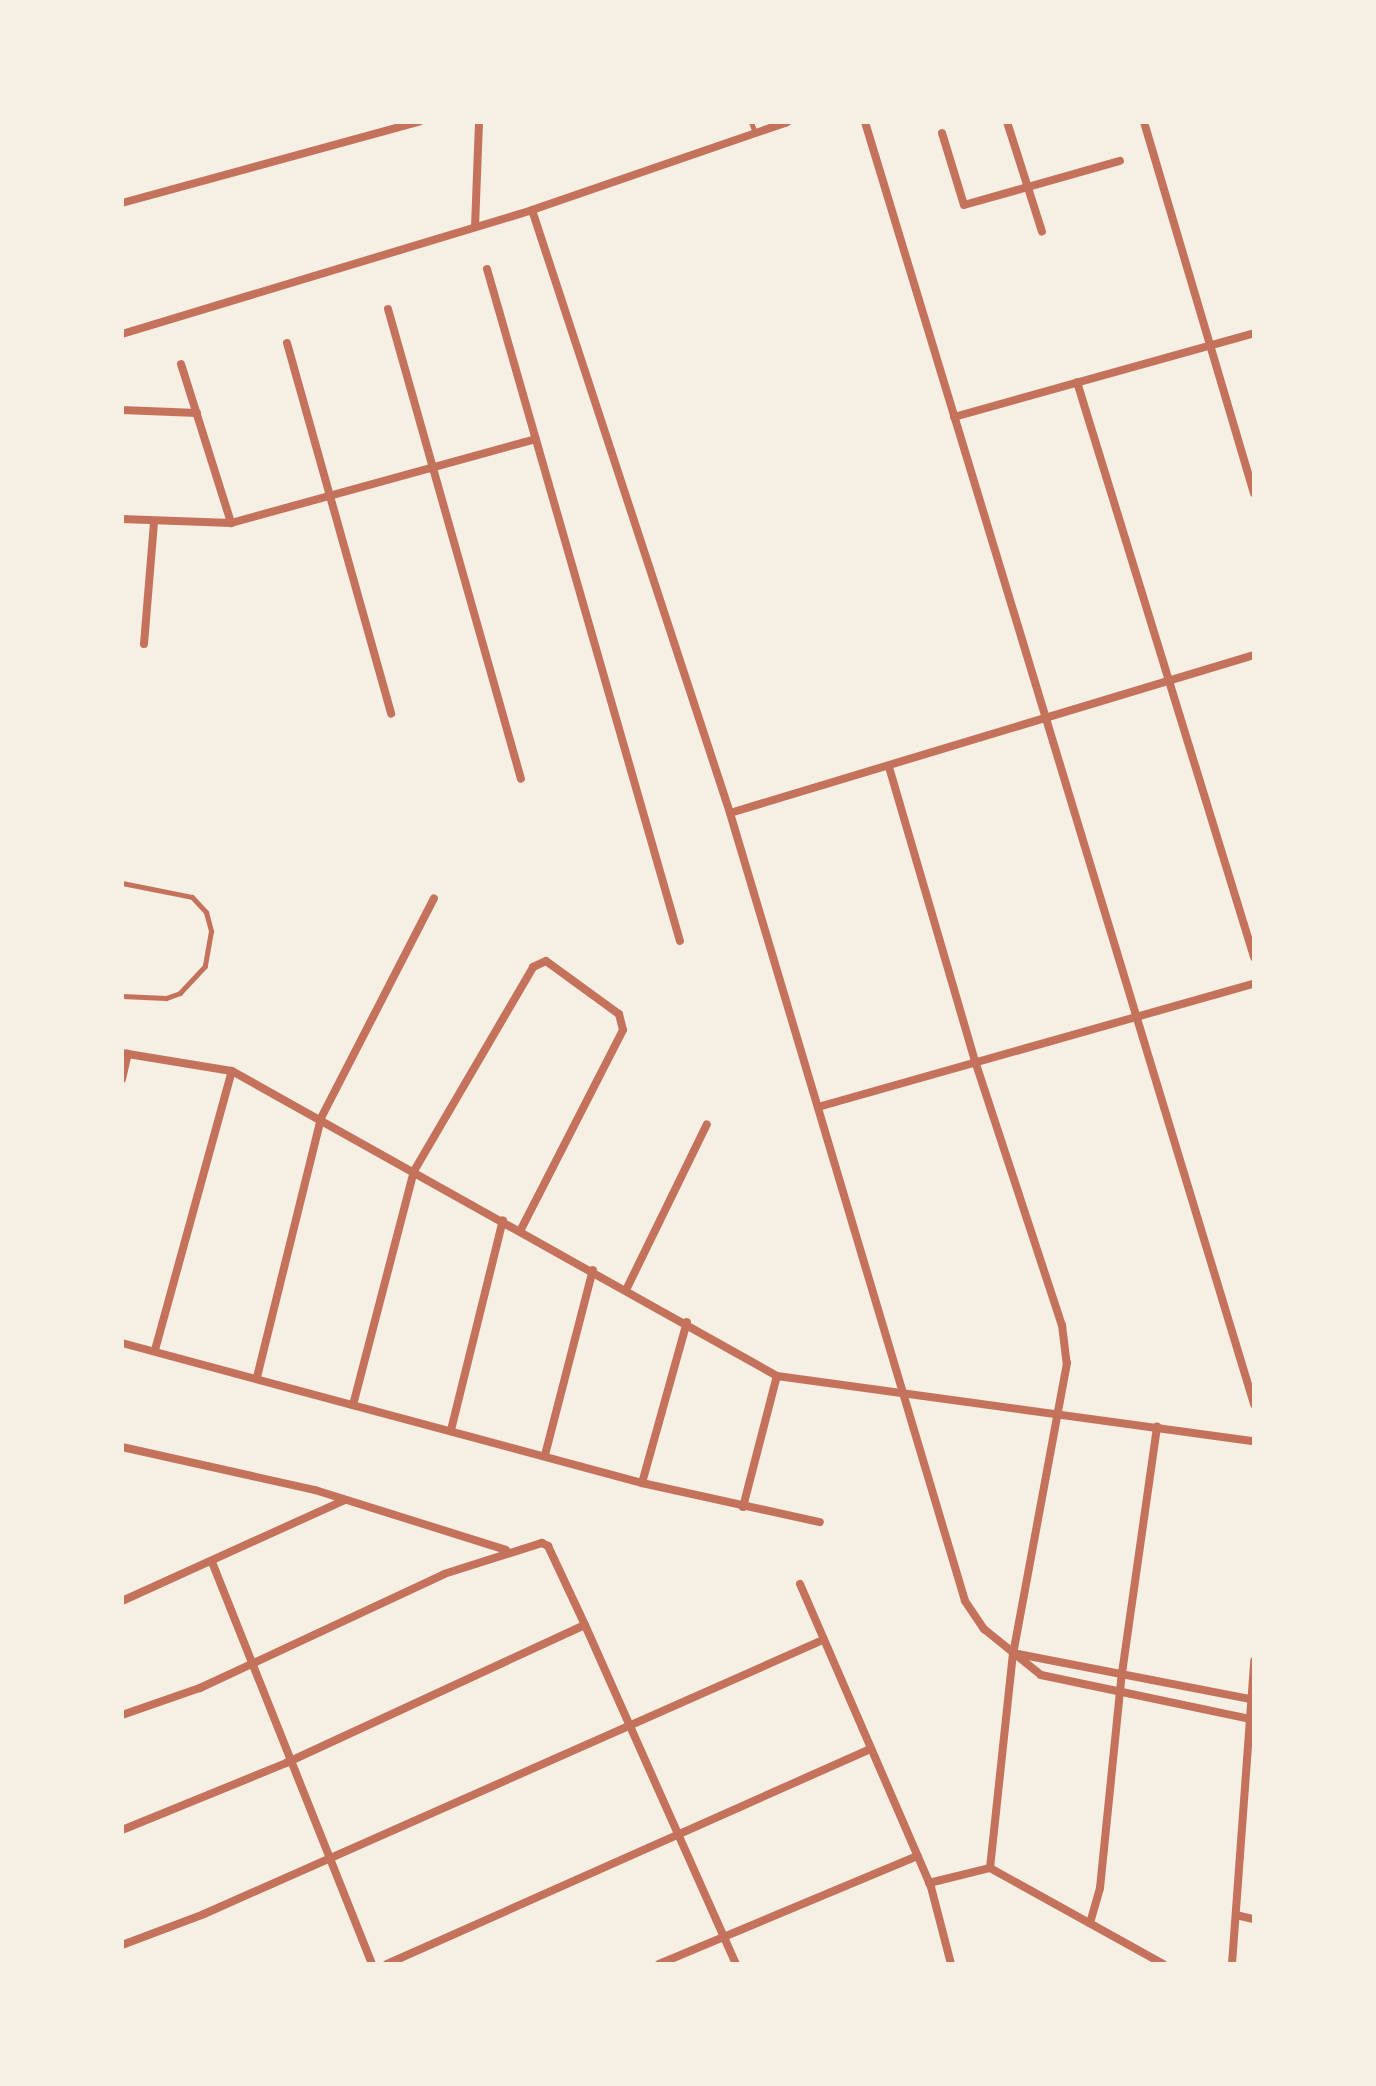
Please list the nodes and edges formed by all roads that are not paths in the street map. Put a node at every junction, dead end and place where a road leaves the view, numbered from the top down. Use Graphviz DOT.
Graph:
graph roads {
  1 [pos="419,122"];
  2 [pos="479,122"];
  3 [pos="751,122"];
  4 [pos="787,122"];
  5 [pos="865,122"];
  6 [pos="1007,122"];
  7 [pos="1144,122"];
  8 [pos="755,133"];
  9 [pos="942,133"];
  10 [pos="1120,161"];
  11 [pos="1027,188"];
  12 [pos="122,203"];
  13 [pos="532,210"];
  14 [pos="475,227"];
  15 [pos="1042,232"];
  16 [pos="487,269"];
  17 [pos="388,309"];
  18 [pos="1254,333"];
  19 [pos="122,334"];
  20 [pos="287,343"];
  21 [pos="1214,345"];
  22 [pos="181,364"];
  23 [pos="1077,382"];
  24 [pos="122,410"];
  25 [pos="197,413"];
  26 [pos="954,417"];
  27 [pos="536,439"];
  28 [pos="432,468"];
  29 [pos="1254,493"];
  30 [pos="333,498"];
  31 [pos="122,519"];
  32 [pos="154,522"];
  33 [pos="231,523"];
  34 [pos="144,644"];
  35 [pos="1254,655"];
  36 [pos="1166,681"];
  37 [pos="391,714"];
  38 [pos="1045,716"];
  39 [pos="889,767"];
  40 [pos="521,779"];
  41 [pos="730,813"];
  42 [pos="122,883"];
  43 [pos="434,898"];
  44 [pos="680,941"];
  45 [pos="1254,957"];
  46 [pos="1254,984"];
  47 [pos="122,996"];
  48 [pos="1135,1018"];
  49 [pos="125,1053"];
  50 [pos="976,1064"];
  51 [pos="232,1071"];
  52 [pos="122,1079"];
  53 [pos="818,1107"];
  54 [pos="321,1118"];
  55 [pos="707,1124"];
  56 [pos="414,1171"];
  57 [pos="503,1220"];
  58 [pos="521,1229"];
  59 [pos="593,1270"];
  60 [pos="627,1288"];
  61 [pos="687,1322"];
  62 [pos="122,1343"];
  63 [pos="155,1350"];
  64 [pos="777,1376"];
  65 [pos="257,1377"];
  66 [pos="903,1393"];
  67 [pos="1254,1404"];
  68 [pos="353,1405"];
  69 [pos="1058,1412"];
  70 [pos="1157,1426"];
  71 [pos="451,1430"];
  72 [pos="1254,1441"];
  73 [pos="122,1447"];
  74 [pos="545,1455"];
  75 [pos="642,1483"];
  76 [pos="345,1500"];
  77 [pos="743,1507"];
  78 [pos="820,1522"];
  79 [pos="507,1550"];
  80 [pos="212,1562"];
  81 [pos="800,1584"];
  82 [pos="122,1601"];
  83 [pos="585,1625"];
  84 [pos="823,1640"];
  85 [pos="1013,1653"];
  86 [pos="1254,1661"];
  87 [pos="253,1663"];
  88 [pos="1122,1673"];
  89 [pos="1120,1692"];
  90 [pos="1254,1700"];
  91 [pos="122,1715"];
  92 [pos="1253,1720"];
  93 [pos="629,1727"];
  94 [pos="868,1750"];
  95 [pos="292,1760"];
  96 [pos="1244,1821"];
  97 [pos="1254,1823"];
  98 [pos="122,1830"];
  99 [pos="675,1834"];
  100 [pos="917,1856"];
  101 [pos="332,1857"];
  102 [pos="990,1868"];
  103 [pos="929,1883"];
  104 [pos="1236,1915"];
  105 [pos="1254,1919"];
  106 [pos="1090,1923"];
  107 [pos="723,1937"];
  108 [pos="122,1945"];
  109 [pos="951,1962"];
  110 [pos="372,1964"];
  111 [pos="387,1964"];
  112 [pos="659,1964"];
  113 [pos="736,1964"];
  114 [pos="939,1964"];
  115 [pos="1163,1964"];
  116 [pos="1232,1964"];
  1 -- 12 [label="street"];
  2 -- 14 [label="street"];
  3 -- 8 [label="lane"];
  4 -- 8 [label="street"];
  5 -- 26 [label="street"];
  6 -- 11 [label="street"];
  7 -- 21 [label="street"];
  8 -- 13 [label="street"];
  9 -- 11 [label="street"];
  10 -- 11 [label="street"];
  11 -- 15 [label="street"];
  13 -- 14 [label="street"];
  13 -- 41 [label="street"];
  14 -- 19 [label="street"];
  16 -- 27 [label="street"];
  17 -- 28 [label="street"];
  18 -- 21 [label="street"];
  20 -- 30 [label="street"];
  21 -- 23 [label="street"];
  21 -- 29 [label="street"];
  22 -- 25 [label="street"];
  23 -- 26 [label="street"];
  23 -- 36 [label="street"];
  24 -- 25 [label="street"];
  25 -- 33 [label="street"];
  26 -- 38 [label="street"];
  27 -- 28 [label="street"];
  27 -- 44 [label="street"];
  28 -- 30 [label="street"];
  28 -- 40 [label="street"];
  30 -- 33 [label="street"];
  30 -- 37 [label="street"];
  31 -- 32 [label="street"];
  32 -- 33 [label="street"];
  32 -- 34 [label="street"];
  35 -- 36 [label="street"];
  36 -- 38 [label="street"];
  36 -- 45 [label="street"];
  38 -- 39 [label="street"];
  38 -- 48 [label="street"];
  39 -- 41 [label="street"];
  39 -- 50 [label="street"];
  41 -- 53 [label="street"];
  42 -- 47 [label="lane"];
  43 -- 54 [label="street"];
  46 -- 48 [label="street"];
  48 -- 50 [label="street"];
  48 -- 67 [label="street"];
  49 -- 51 [label="street"];
  49 -- 52 [label="street"];
  50 -- 53 [label="street"];
  50 -- 69 [label="street"];
  51 -- 54 [label="street"];
  51 -- 63 [label="street"];
  53 -- 66 [label="street"];
  54 -- 56 [label="street"];
  54 -- 65 [label="street"];
  55 -- 60 [label="street"];
  56 -- 57 [label="street"];
  56 -- 58 [label="street"];
  56 -- 68 [label="street"];
  57 -- 58 [label="street"];
  57 -- 71 [label="street"];
  58 -- 59 [label="street"];
  59 -- 60 [label="street"];
  59 -- 74 [label="street"];
  60 -- 61 [label="street"];
  61 -- 64 [label="street"];
  61 -- 75 [label="street"];
  62 -- 63 [label="street"];
  63 -- 65 [label="street"];
  64 -- 66 [label="street"];
  64 -- 77 [label="street"];
  65 -- 68 [label="street"];
  66 -- 69 [label="street"];
  66 -- 85 [label="street"];
  68 -- 71 [label="street"];
  69 -- 70 [label="street"];
  69 -- 85 [label="street"];
  70 -- 72 [label="street"];
  70 -- 88 [label="street"];
  71 -- 74 [label="street"];
  73 -- 76 [label="street"];
  74 -- 75 [label="street"];
  75 -- 77 [label="street"];
  76 -- 79 [label="street"];
  76 -- 80 [label="street"];
  77 -- 78 [label="street"];
  79 -- 83 [label="street"];
  79 -- 87 [label="street"];
  80 -- 82 [label="street"];
  80 -- 87 [label="street"];
  81 -- 84 [label="street"];
  83 -- 93 [label="street"];
  83 -- 95 [label="street"];
  84 -- 93 [label="street"];
  84 -- 94 [label="street"];
  85 -- 88 [label="street"];
  85 -- 89 [label="street"];
  85 -- 102 [label="street"];
  86 -- 90 [label="street"];
  87 -- 91 [label="street"];
  87 -- 95 [label="street"];
  88 -- 89 [label="street"];
  88 -- 90 [label="street"];
  89 -- 92 [label="street"];
  89 -- 106 [label="street"];
  90 -- 92 [label="street"];
  92 -- 96 [label="street"];
  93 -- 99 [label="street"];
  93 -- 101 [label="street"];
  94 -- 99 [label="street"];
  94 -- 100 [label="street"];
  95 -- 98 [label="street"];
  95 -- 101 [label="street"];
  96 -- 97 [label="street"];
  96 -- 104 [label="street"];
  99 -- 107 [label="street"];
  99 -- 111 [label="street"];
  100 -- 103 [label="street"];
  100 -- 107 [label="street"];
  101 -- 108 [label="street"];
  101 -- 110 [label="street"];
  102 -- 103 [label="street"];
  102 -- 106 [label="street"];
  103 -- 109 [label="street"];
  104 -- 105 [label="street"];
  104 -- 116 [label="street"];
  106 -- 115 [label="street"];
  107 -- 112 [label="street"];
  107 -- 113 [label="street"];
  109 -- 114 [label="street"];
}
